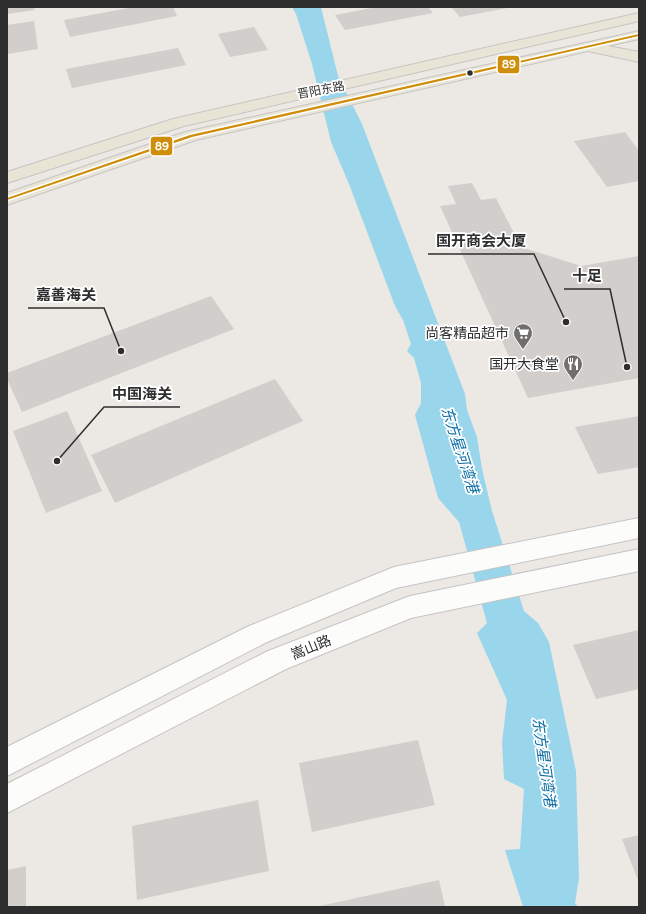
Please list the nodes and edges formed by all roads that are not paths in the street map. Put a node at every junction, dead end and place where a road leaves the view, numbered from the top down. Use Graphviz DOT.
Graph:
graph roads {
  1 [pos="619,7"];
  2 [pos="639,17"];
  3 [pos="604,25"];
  4 [pos="639,35"];
  5 [pos="584,47"];
  6 [pos="639,57"];
  7 [pos="7,178"];
  8 [pos="7,200"];
  9 [pos="639,528"];
  10 [pos="639,560"];
  11 [pos="7,762"];
  12 [pos="7,799"];
  1 -- 3 [label="main road"];
  2 -- 3 [label="main road, 晋阳东路"];
  3 -- 7 [label="main road, 晋阳东路"];
  4 -- 5 [label="main road, 晋阳东路"];
  5 -- 6 [label="main road"];
  5 -- 8 [label="main road, 晋阳东路"];
  9 -- 11 [label="street"];
  10 -- 12 [label="street, 嵩山路"];
}
